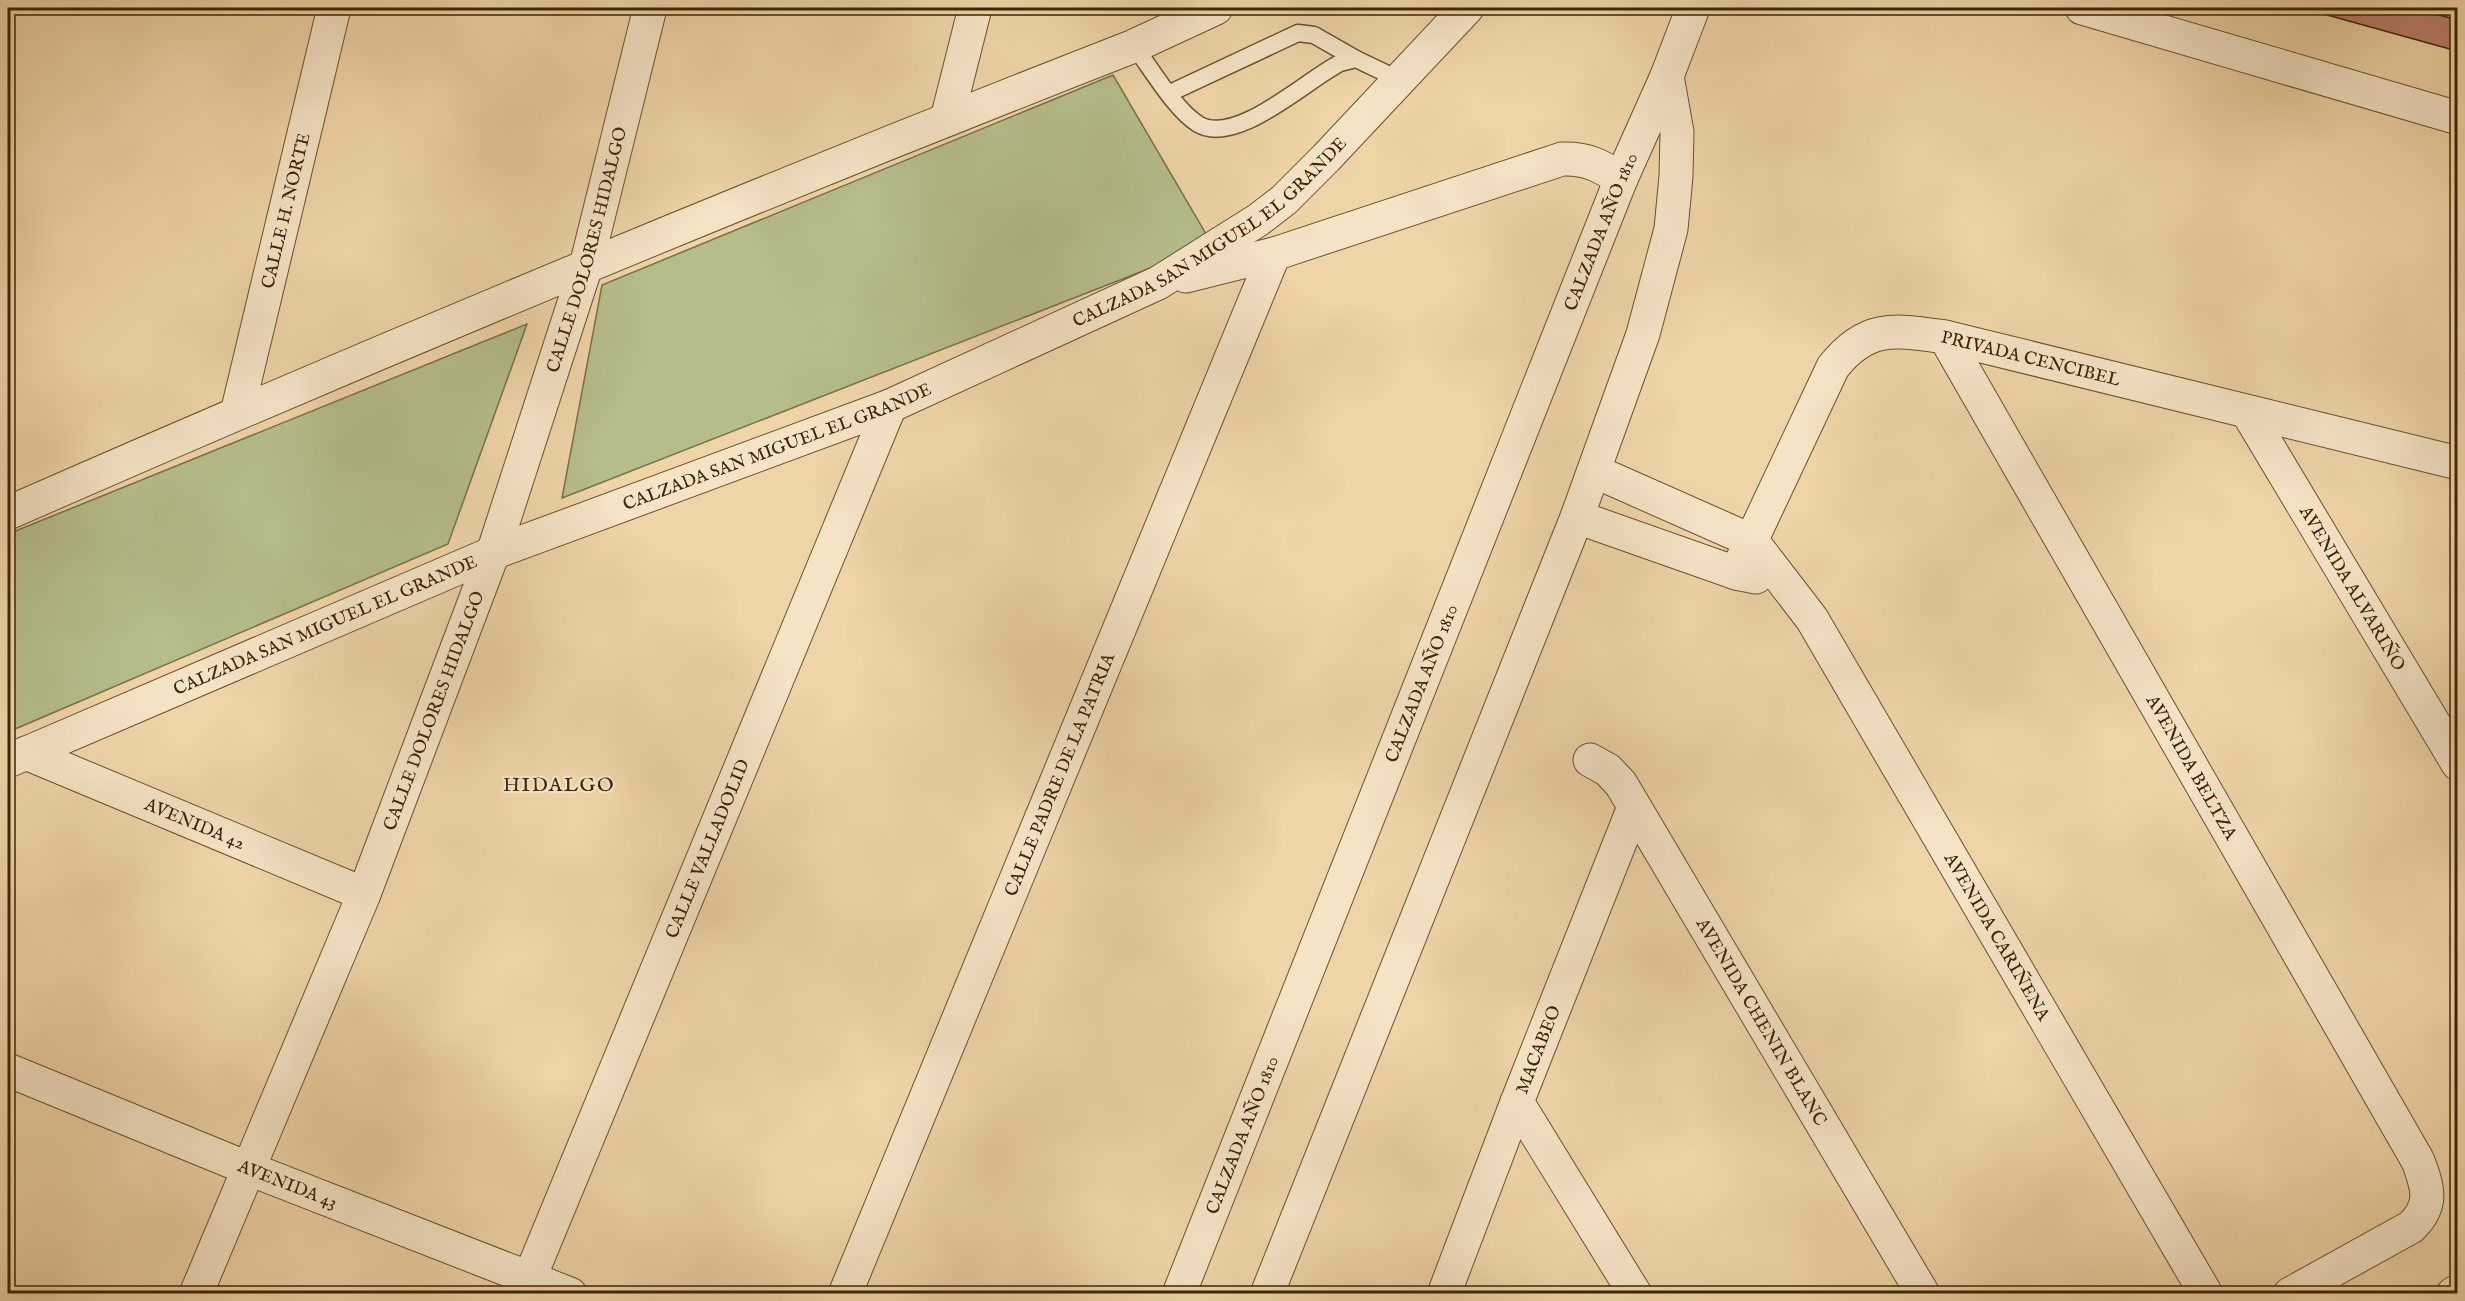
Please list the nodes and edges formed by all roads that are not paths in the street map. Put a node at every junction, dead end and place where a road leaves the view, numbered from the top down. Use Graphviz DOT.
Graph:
graph roads {
  1 [pos="334,8"];
  2 [pos="650,8"];
  3 [pos="975,8"];
  4 [pos="1216,8"];
  5 [pos="1467,8"];
  6 [pos="1693,8"];
  7 [pos="2082,8"];
  8 [pos="1134,46"];
  9 [pos="1356,59"];
  10 [pos="1668,76"];
  11 [pos="1400,80"];
  12 [pos="1170,93"];
  13 [pos="2457,118"];
  14 [pos="947,119"];
  15 [pos="1621,179"];
  16 [pos="1274,254"];
  17 [pos="586,266"];
  18 [pos="1158,283"];
  19 [pos="1945,338"];
  20 [pos="890,406"];
  21 [pos="237,413"];
  22 [pos="2248,413"];
  23 [pos="2457,463"];
  24 [pos="1594,471"];
  25 [pos="8,513"];
  26 [pos="1576,517"];
  27 [pos="1752,541"];
  28 [pos="493,553"];
  29 [pos="1736,573"];
  30 [pos="1785,583"];
  31 [pos="17,757"];
  32 [pos="1590,760"];
  33 [pos="2457,764"];
  34 [pos="1634,807"];
  35 [pos="364,894"];
  36 [pos="8,1070"];
  37 [pos="1516,1102"];
  38 [pos="247,1168"];
  39 [pos="527,1285"];
  40 [pos="2457,1291"];
  41 [pos="196,1293"];
  42 [pos="570,1293"];
  43 [pos="845,1293"];
  44 [pos="1179,1293"];
  45 [pos="1266,1293"];
  46 [pos="1444,1293"];
  47 [pos="1635,1293"];
  48 [pos="1923,1293"];
  49 [pos="2206,1293"];
  50 [pos="2290,1293"];
  51 [pos="2453,1293"];
  1 -- 21 [label="street, CALLE H. NORTE"];
  2 -- 17 [label="street, CALLE DOLORES HIDALGO"];
  3 -- 14 [label="street"];
  4 -- 8 [label="street"];
  5 -- 11 [label="street, CALZADA SAN MIGUEL EL GRANDE"];
  6 -- 10 [label="street, CALZADA AÑO 1810"];
  7 -- 13 [label="street"];
  8 -- 12 [label="lane"];
  8 -- 14 [label="street"];
  9 -- 11 [label="lane"];
  9 -- 12 [label="lane"];
  9 -- 12 [label="lane"];
  10 -- 15 [label="street, CALZADA AÑO 1810"];
  10 -- 24 [label="street, CALZADA AÑO 1810"];
  11 -- 18 [label="street, CALZADA SAN MIGUEL EL GRANDE"];
  14 -- 17 [label="street"];
  15 -- 16 [label="street"];
  15 -- 44 [label="street, CALZADA AÑO 1810"];
  16 -- 18 [label="street"];
  16 -- 43 [label="street, CALLE PADRE DE LA PATRIA"];
  17 -- 21 [label="street"];
  17 -- 28 [label="street, CALLE DOLORES HIDALGO"];
  18 -- 20 [label="street, CALZADA SAN MIGUEL EL GRANDE"];
  19 -- 22 [label="street, PRIVADA CENCIBEL"];
  19 -- 27 [label="street, PRIVADA CENCIBEL"];
  19 -- 50 [label="street, AVENIDA BELTZA"];
  20 -- 28 [label="street, CALZADA SAN MIGUEL EL GRANDE"];
  20 -- 39 [label="street, CALLE VALLADOLID"];
  21 -- 25 [label="street"];
  22 -- 23 [label="street, PRIVADA CENCIBEL"];
  22 -- 33 [label="street, AVENIDA ALVARIÑO"];
  24 -- 26 [label="street, CALZADA AÑO 1810"];
  24 -- 27 [label="street, AVENIDA CARIÑENA"];
  26 -- 29 [label="street"];
  26 -- 45 [label="street, CALZADA AÑO 1810"];
  27 -- 29 [label="street, PRIVADA CENCIBEL"];
  27 -- 30 [label="street, AVENIDA CARIÑENA"];
  28 -- 31 [label="street, CALZADA SAN MIGUEL EL GRANDE"];
  28 -- 35 [label="street, CALLE DOLORES HIDALGO"];
  29 -- 30 [label="street"];
  30 -- 49 [label="street, AVENIDA CARIÑENA"];
  31 -- 35 [label="street, AVENIDA 42"];
  32 -- 34 [label="street, AVENIDA CHENIN BLANC"];
  34 -- 37 [label="street, MACABEO"];
  34 -- 48 [label="street, AVENIDA CHENIN BLANC"];
  35 -- 38 [label="street, CALLE DOLORES HIDALGO"];
  36 -- 38 [label="street, AVENIDA 43"];
  37 -- 46 [label="street, MACABEO"];
  37 -- 47 [label="street"];
  38 -- 39 [label="street, AVENIDA 43"];
  38 -- 41 [label="street, CALLE DOLORES HIDALGO"];
  39 -- 42 [label="street, AVENIDA 43"];
  40 -- 51 [label="street"];
}
